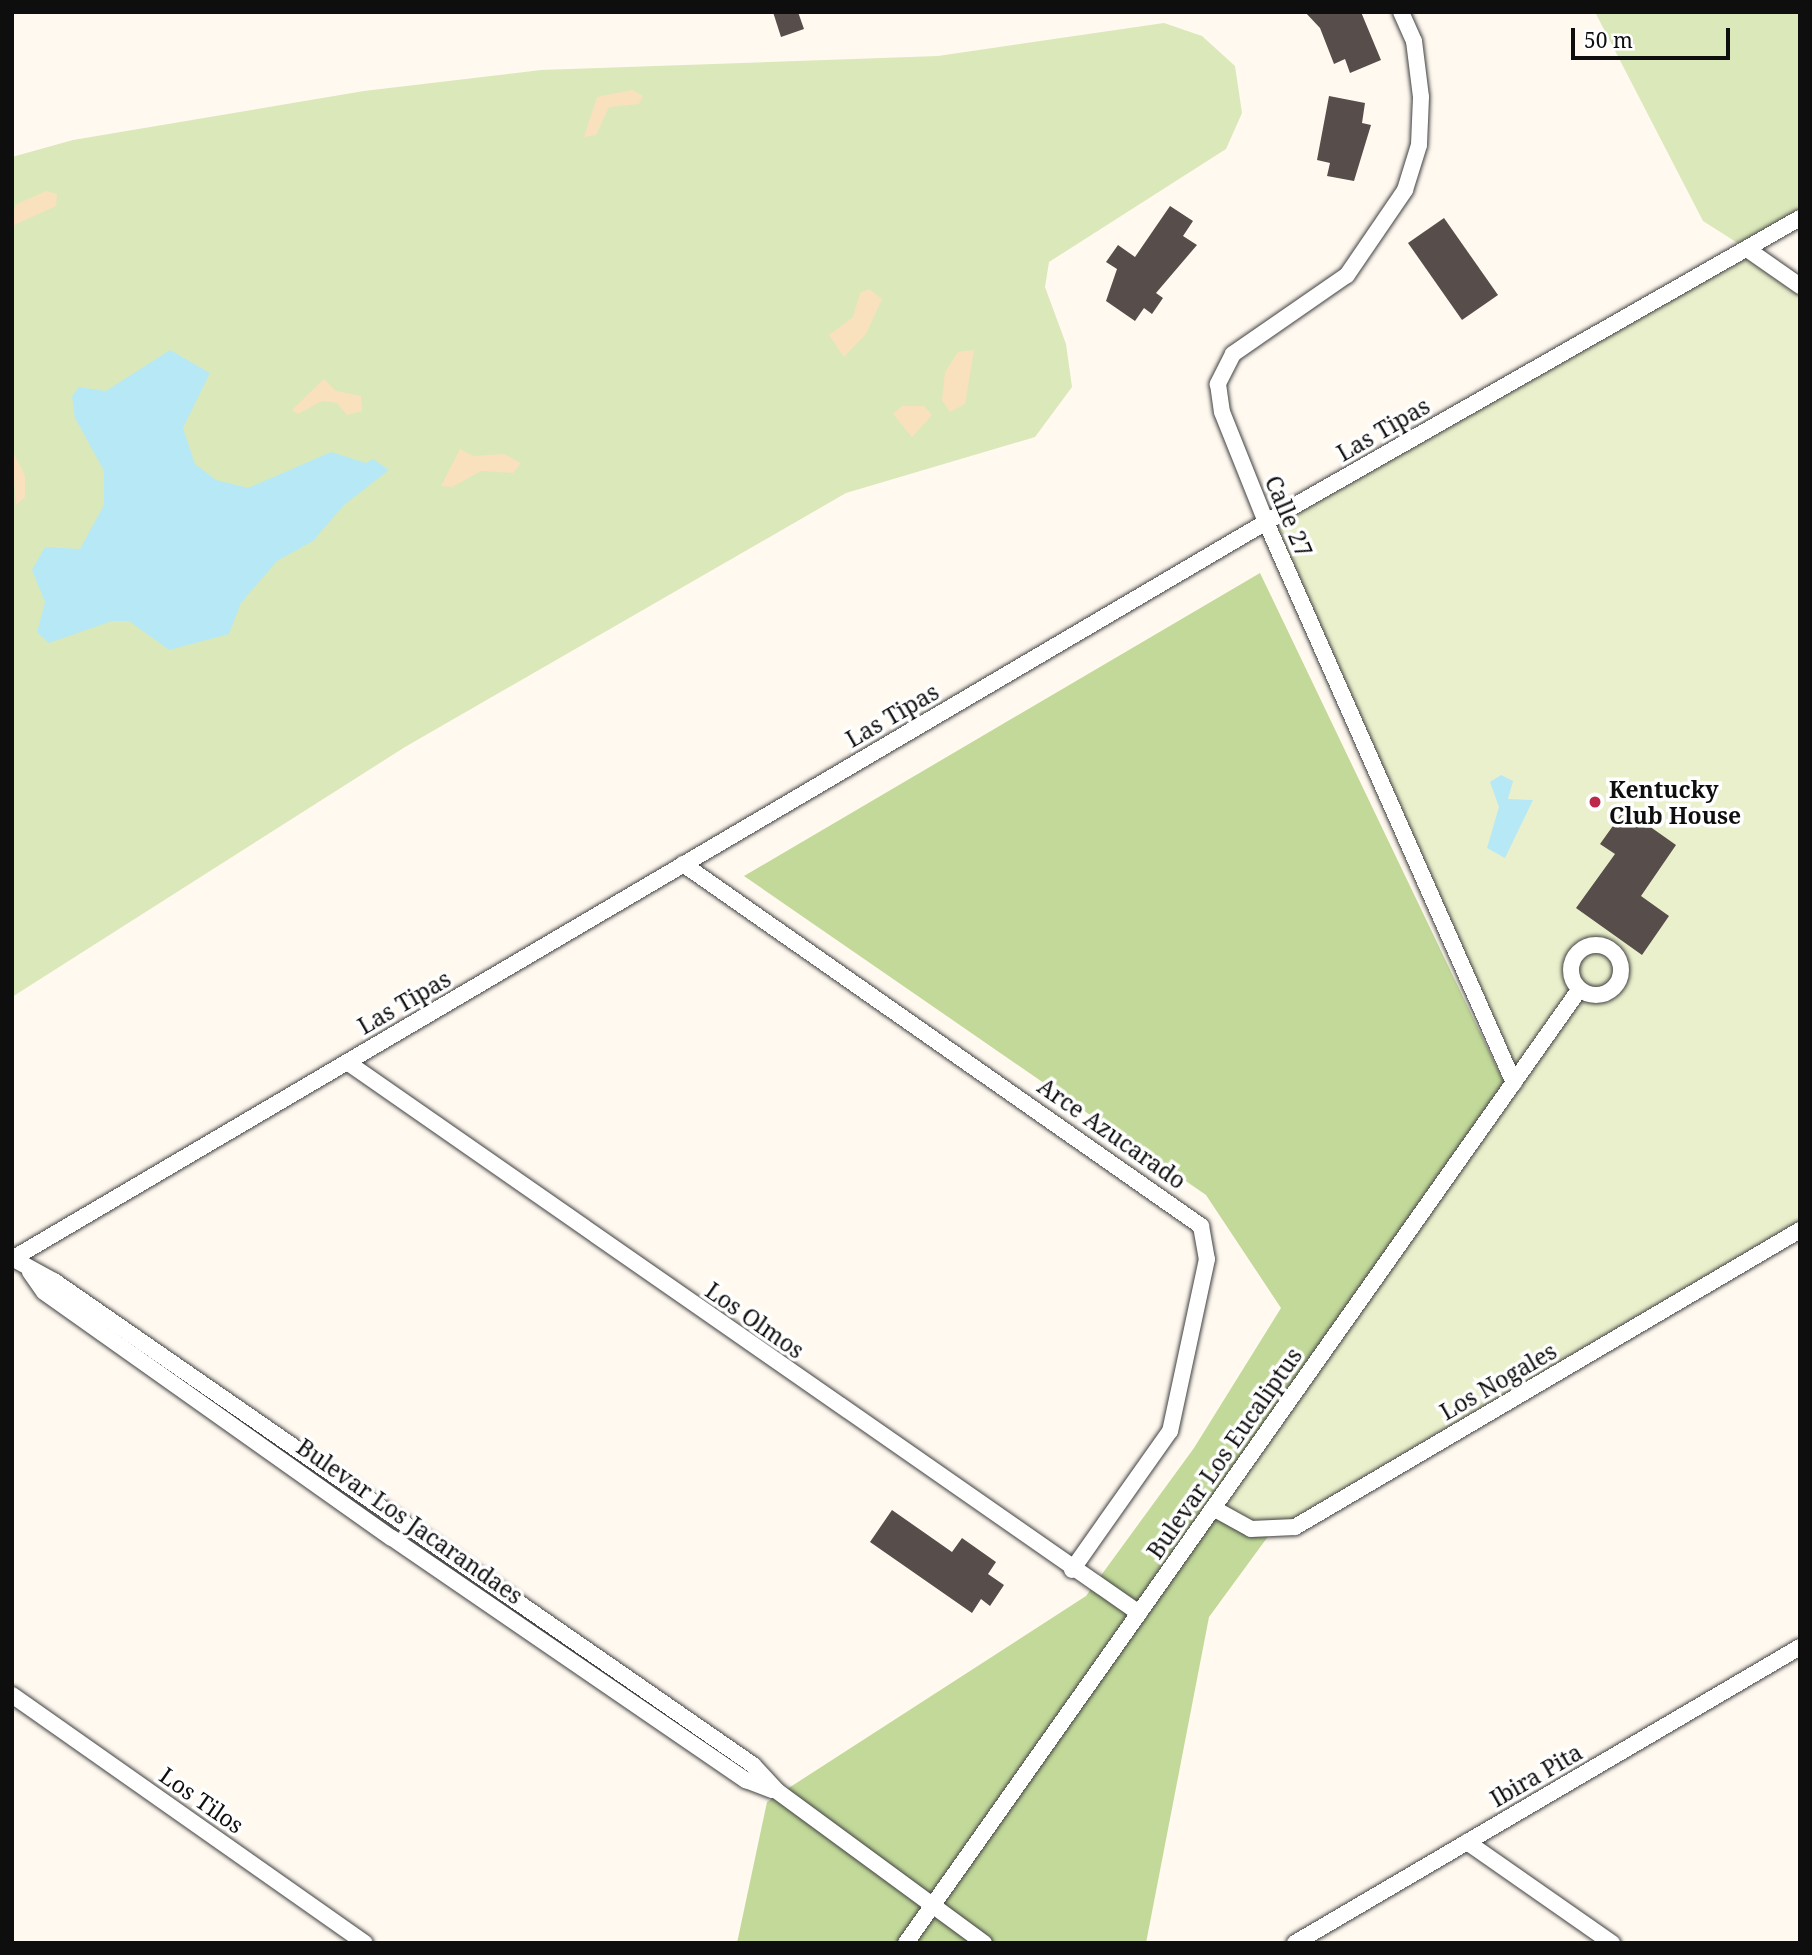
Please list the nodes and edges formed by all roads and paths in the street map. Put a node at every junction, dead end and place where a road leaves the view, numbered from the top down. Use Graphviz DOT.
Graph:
graph roads {
  1 [pos="1401,12"];
  2 [pos="1800,218"];
  3 [pos="1747,249"];
  4 [pos="1800,286"];
  5 [pos="1266,522"];
  6 [pos="683,864"];
  7 [pos="1580,990"];
  8 [pos="347,1062"];
  9 [pos="1514,1083"];
  10 [pos="1800,1230"];
  11 [pos="12,1258"];
  12 [pos="1213,1508"];
  13 [pos="1072,1570"];
  14 [pos="1139,1613"];
  15 [pos="1800,1647"];
  16 [pos="12,1695"];
  17 [pos="1467,1842"];
  18 [pos="933,1905"];
  19 [pos="365,1943"];
  20 [pos="906,1943"];
  21 [pos="984,1943"];
  22 [pos="1295,1943"];
  23 [pos="1612,1943"];
  1 -- 5 [label="street, Calle 27"];
  2 -- 3 [label="street, Las Tipas"];
  3 -- 4 [label="street"];
  3 -- 5 [label="street, Las Tipas"];
  5 -- 6 [label="street, Las Tipas"];
  5 -- 9 [label="street, Calle 27"];
  6 -- 8 [label="street, Las Tipas"];
  6 -- 13 [label="street, Arce Azucarado"];
  7 -- 9 [label="street, Bulevar Los Eucaliptus"];
  8 -- 11 [label="street, Las Tipas"];
  8 -- 13 [label="street, Los Olmos"];
  9 -- 12 [label="street, Bulevar Los Eucaliptus"];
  10 -- 12 [label="street, Los Nogales"];
  11 -- 18 [label="street, Bulevar Los Jacarandaes"];
  12 -- 14 [label="street, Bulevar Los Eucaliptus"];
  13 -- 14 [label="street, Los Olmos"];
  14 -- 18 [label="street, Bulevar Los Eucaliptus"];
  15 -- 17 [label="street, Ibira Pita"];
  16 -- 19 [label="street, Los Tilos"];
  17 -- 22 [label="street, Ibira Pita"];
  17 -- 23 [label="street"];
  18 -- 20 [label="street, Bulevar Los Eucaliptus"];
  18 -- 21 [label="street, Bulevar Los Jacarandaes"];
}
